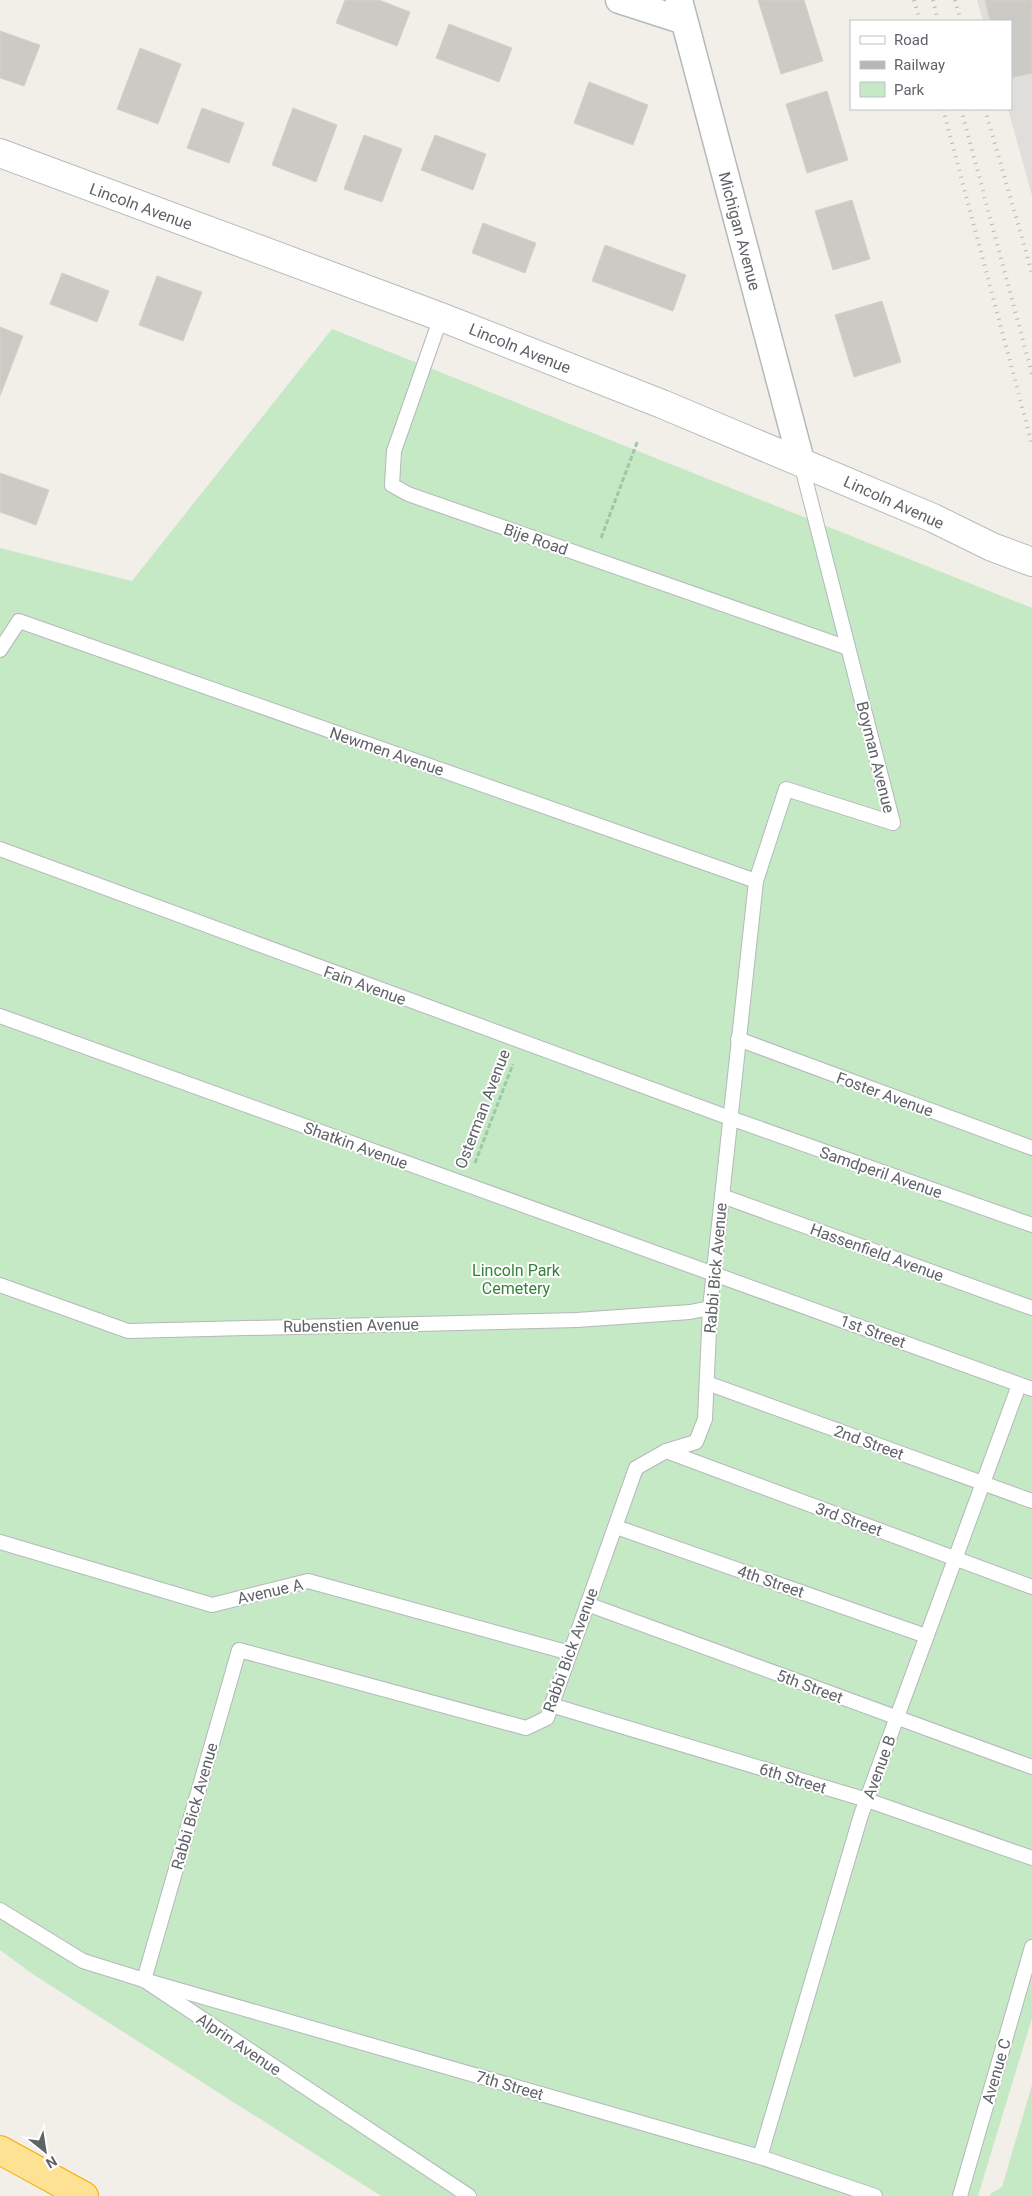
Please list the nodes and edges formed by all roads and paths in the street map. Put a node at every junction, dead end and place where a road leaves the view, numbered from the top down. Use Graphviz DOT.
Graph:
graph roads {
  1 [pos="619,0"];
  2 [pos="682,11"];
  3 [pos="0,153"];
  4 [pos="441,317"];
  5 [pos="638,440"];
  6 [pos="801,462"];
  7 [pos="593,559"];
  8 [pos="1032,562"];
  9 [pos="848,648"];
  10 [pos="0,650"];
  11 [pos="0,850"];
  12 [pos="756,881"];
  13 [pos="0,1016"];
  14 [pos="738,1039"];
  15 [pos="521,1042"];
  16 [pos="730,1118"];
  17 [pos="1032,1148"];
  18 [pos="467,1185"];
  19 [pos="722,1196"];
  20 [pos="1032,1225"];
  21 [pos="713,1273"];
  22 [pos="0,1285"];
  23 [pos="710,1308"];
  24 [pos="1032,1308"];
  25 [pos="706,1383"];
  26 [pos="1025,1387"];
  27 [pos="666,1451"];
  28 [pos="984,1484"];
  29 [pos="1032,1501"];
  30 [pos="616,1527"];
  31 [pos="0,1542"];
  32 [pos="954,1558"];
  33 [pos="1032,1587"];
  34 [pos="587,1604"];
  35 [pos="926,1636"];
  36 [pos="570,1653"];
  37 [pos="551,1705"];
  38 [pos="896,1718"];
  39 [pos="1032,1767"];
  40 [pos="867,1800"];
  41 [pos="1032,1858"];
  42 [pos="0,1910"];
  43 [pos="1032,1946"];
  44 [pos="144,1980"];
  45 [pos="0,2150"];
  46 [pos="760,2157"];
  47 [pos="84,2196"];
  48 [pos="470,2196"];
  49 [pos="875,2196"];
  50 [pos="960,2196"];
  1 -- 2 [label="street"];
  2 -- 6 [label="street, Michigan Avenue"];
  3 -- 4 [label="street, Lincoln Avenue"];
  4 -- 6 [label="street, Lincoln Avenue"];
  4 -- 7 [label="lane, Bije Road"];
  5 -- 7 [label="path"];
  6 -- 8 [label="street, Lincoln Avenue"];
  6 -- 9 [label="lane, Boyman Avenue"];
  7 -- 9 [label="lane, Bije Road"];
  9 -- 12 [label="lane, Boyman Avenue"];
  10 -- 12 [label="lane, Newmen Avenue"];
  11 -- 15 [label="lane, Fain Avenue"];
  12 -- 14 [label="lane, Boyman Avenue"];
  13 -- 18 [label="lane, Shatkin Avenue"];
  14 -- 16 [label="lane, Boyman Avenue"];
  14 -- 17 [label="lane, Foster Avenue"];
  15 -- 16 [label="lane, Fain Avenue"];
  15 -- 18 [label="path, Osterman Avenue"];
  16 -- 19 [label="lane, Rabbi Bick Avenue"];
  16 -- 20 [label="lane, Samdperil Avenue"];
  18 -- 21 [label="lane, Shatkin Avenue"];
  19 -- 21 [label="lane, Rabbi Bick Avenue"];
  19 -- 24 [label="lane, Hassenfield Avenue"];
  21 -- 23 [label="lane, Rabbi Bick Avenue"];
  21 -- 26 [label="lane, 1st Street"];
  22 -- 23 [label="lane, Rubenstien Avenue"];
  23 -- 25 [label="lane, Rabbi Bick Avenue"];
  25 -- 27 [label="lane, Rabbi Bick Avenue"];
  25 -- 28 [label="lane, 2nd Street"];
  26 -- 28 [label="lane, Avenue B"];
  27 -- 30 [label="lane, Rabbi Bick Avenue"];
  27 -- 32 [label="lane, 3rd Street"];
  28 -- 29 [label="lane, 2nd Street"];
  28 -- 32 [label="lane, Avenue B"];
  30 -- 34 [label="lane, Rabbi Bick Avenue"];
  30 -- 35 [label="lane, 4th Street"];
  31 -- 36 [label="lane, Avenue A"];
  32 -- 33 [label="lane, 3rd Street"];
  32 -- 35 [label="lane, Avenue B"];
  34 -- 36 [label="lane, Rabbi Bick Avenue"];
  34 -- 38 [label="lane, 5th Street"];
  35 -- 38 [label="lane, Avenue B"];
  36 -- 37 [label="lane, Rabbi Bick Avenue"];
  37 -- 40 [label="lane, 6th Street"];
  37 -- 44 [label="lane, Rabbi Bick Avenue"];
  38 -- 39 [label="lane, 5th Street"];
  38 -- 40 [label="lane, Avenue B"];
  40 -- 41 [label="lane, 6th Street"];
  40 -- 46 [label="lane, Avenue B"];
  42 -- 44 [label="lane, Alprin Avenue"];
  43 -- 50 [label="lane, Avenue C"];
  44 -- 46 [label="lane, 7th Street"];
  44 -- 48 [label="lane, Alprin Avenue"];
  45 -- 47 [label="highway"];
  46 -- 49 [label="lane, 7th Street"];
}
